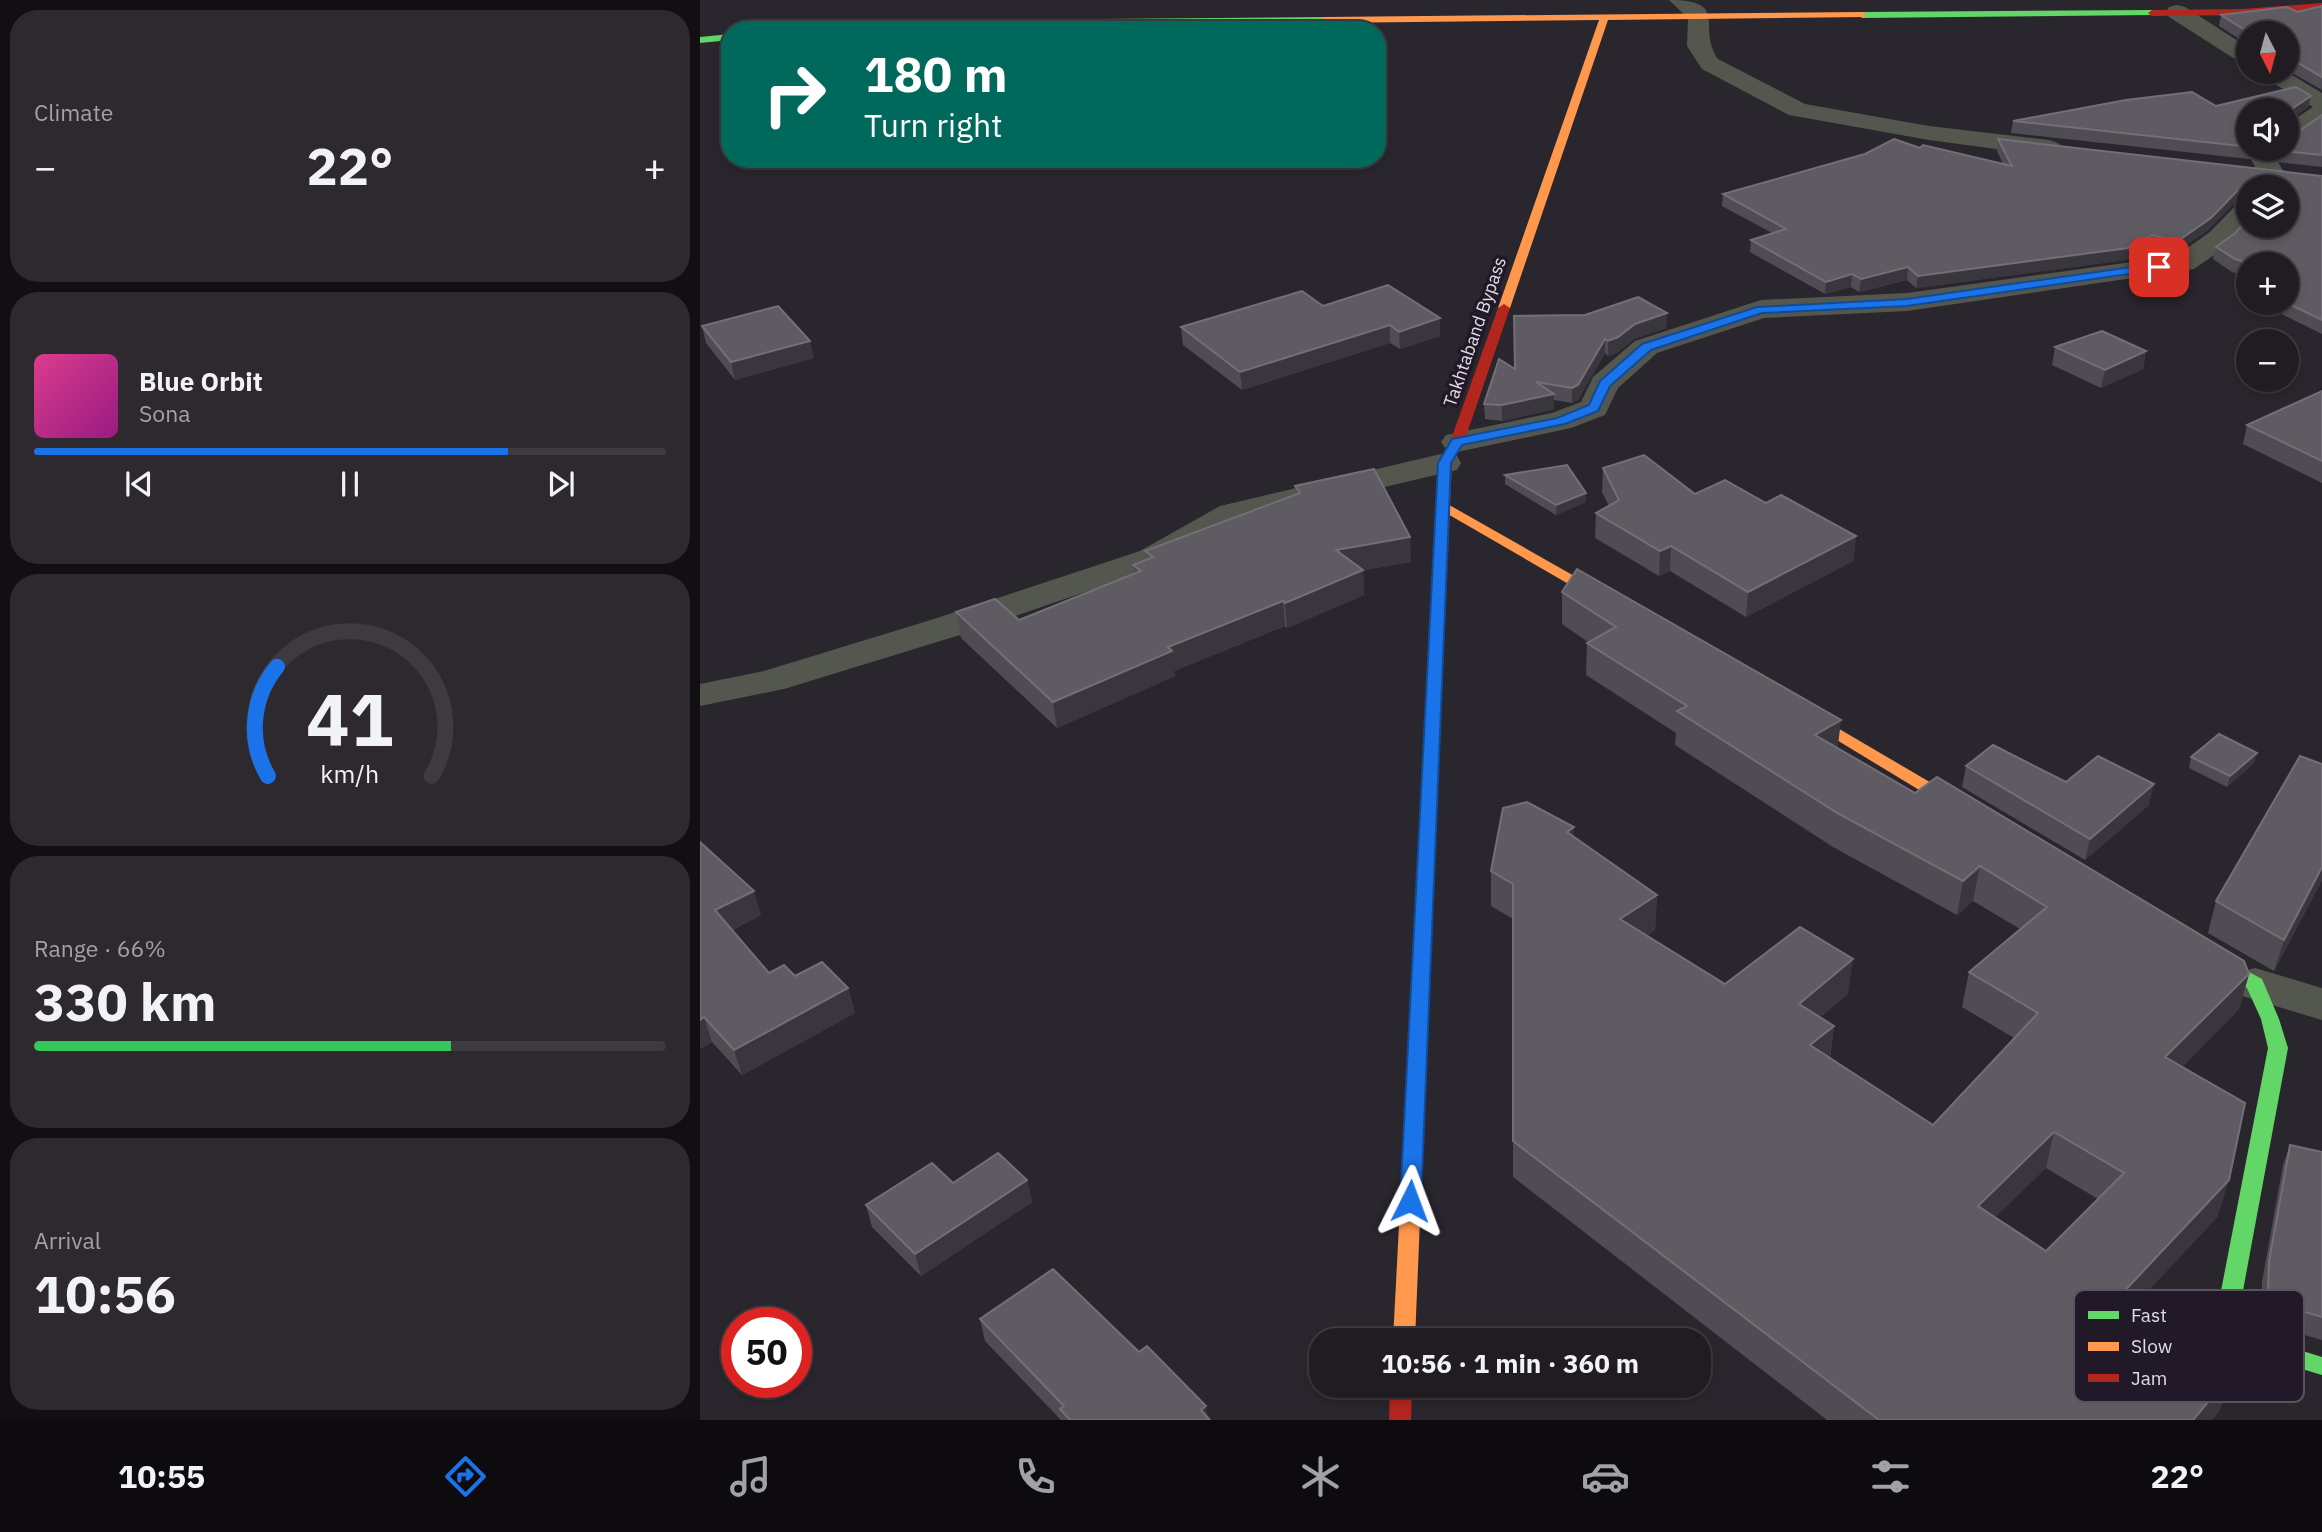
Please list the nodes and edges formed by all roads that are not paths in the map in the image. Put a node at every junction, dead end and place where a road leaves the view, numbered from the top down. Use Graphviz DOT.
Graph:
graph roads {
  1 [pos="1680,0"];
  2 [pos="2322,6"];
  3 [pos="2177,12"];
  4 [pos="1699,16"];
  5 [pos="1605,17"];
  6 [pos="1200,21"];
  7 [pos="721,38"];
  8 [pos="700,40"];
  9 [pos="2236,50"];
  10 [pos="2290,84"];
  11 [pos="2322,103"];
  12 [pos="2322,112"];
  13 [pos="2299,127"];
  14 [pos="2074,151"];
  15 [pos="2236,221"];
  16 [pos="1451,452"];
  17 [pos="1444,506"];
  18 [pos="1635,616"];
  19 [pos="700,695"];
  20 [pos="1778,699"];
  21 [pos="1978,818"];
  22 [pos="2189,945"];
  23 [pos="2255,984"];
  24 [pos="2322,1004"];
  25 [pos="2232,1290"];
  26 [pos="1405,1328"];
  27 [pos="2304,1360"];
  28 [pos="2322,1366"];
  29 [pos="1401,1398"];
  30 [pos="1400,1420"];
  1 -- 4 [label="street"];
  2 -- 3 [label="main road"];
  3 -- 4 [label="main road"];
  3 -- 9 [label="street"];
  4 -- 5 [label="main road"];
  4 -- 14 [label="street"];
  5 -- 6 [label="main road"];
  5 -- 16 [label="main road, Takhtaband Bypass"];
  7 -- 8 [label="main road"];
  10 -- 11 [label="street"];
  12 -- 13 [label="street"];
  15 -- 16 [label="street"];
  16 -- 17 [label="main road, Takhtaband Bypass"];
  16 -- 19 [label="street"];
  17 -- 18 [label="main road"];
  17 -- 26 [label="main road, Takhtaband Bypass"];
  20 -- 21 [label="main road"];
  22 -- 23 [label="main road"];
  23 -- 24 [label="street"];
  23 -- 25 [label="main road"];
  27 -- 28 [label="main road"];
  29 -- 30 [label="main road"];
}
